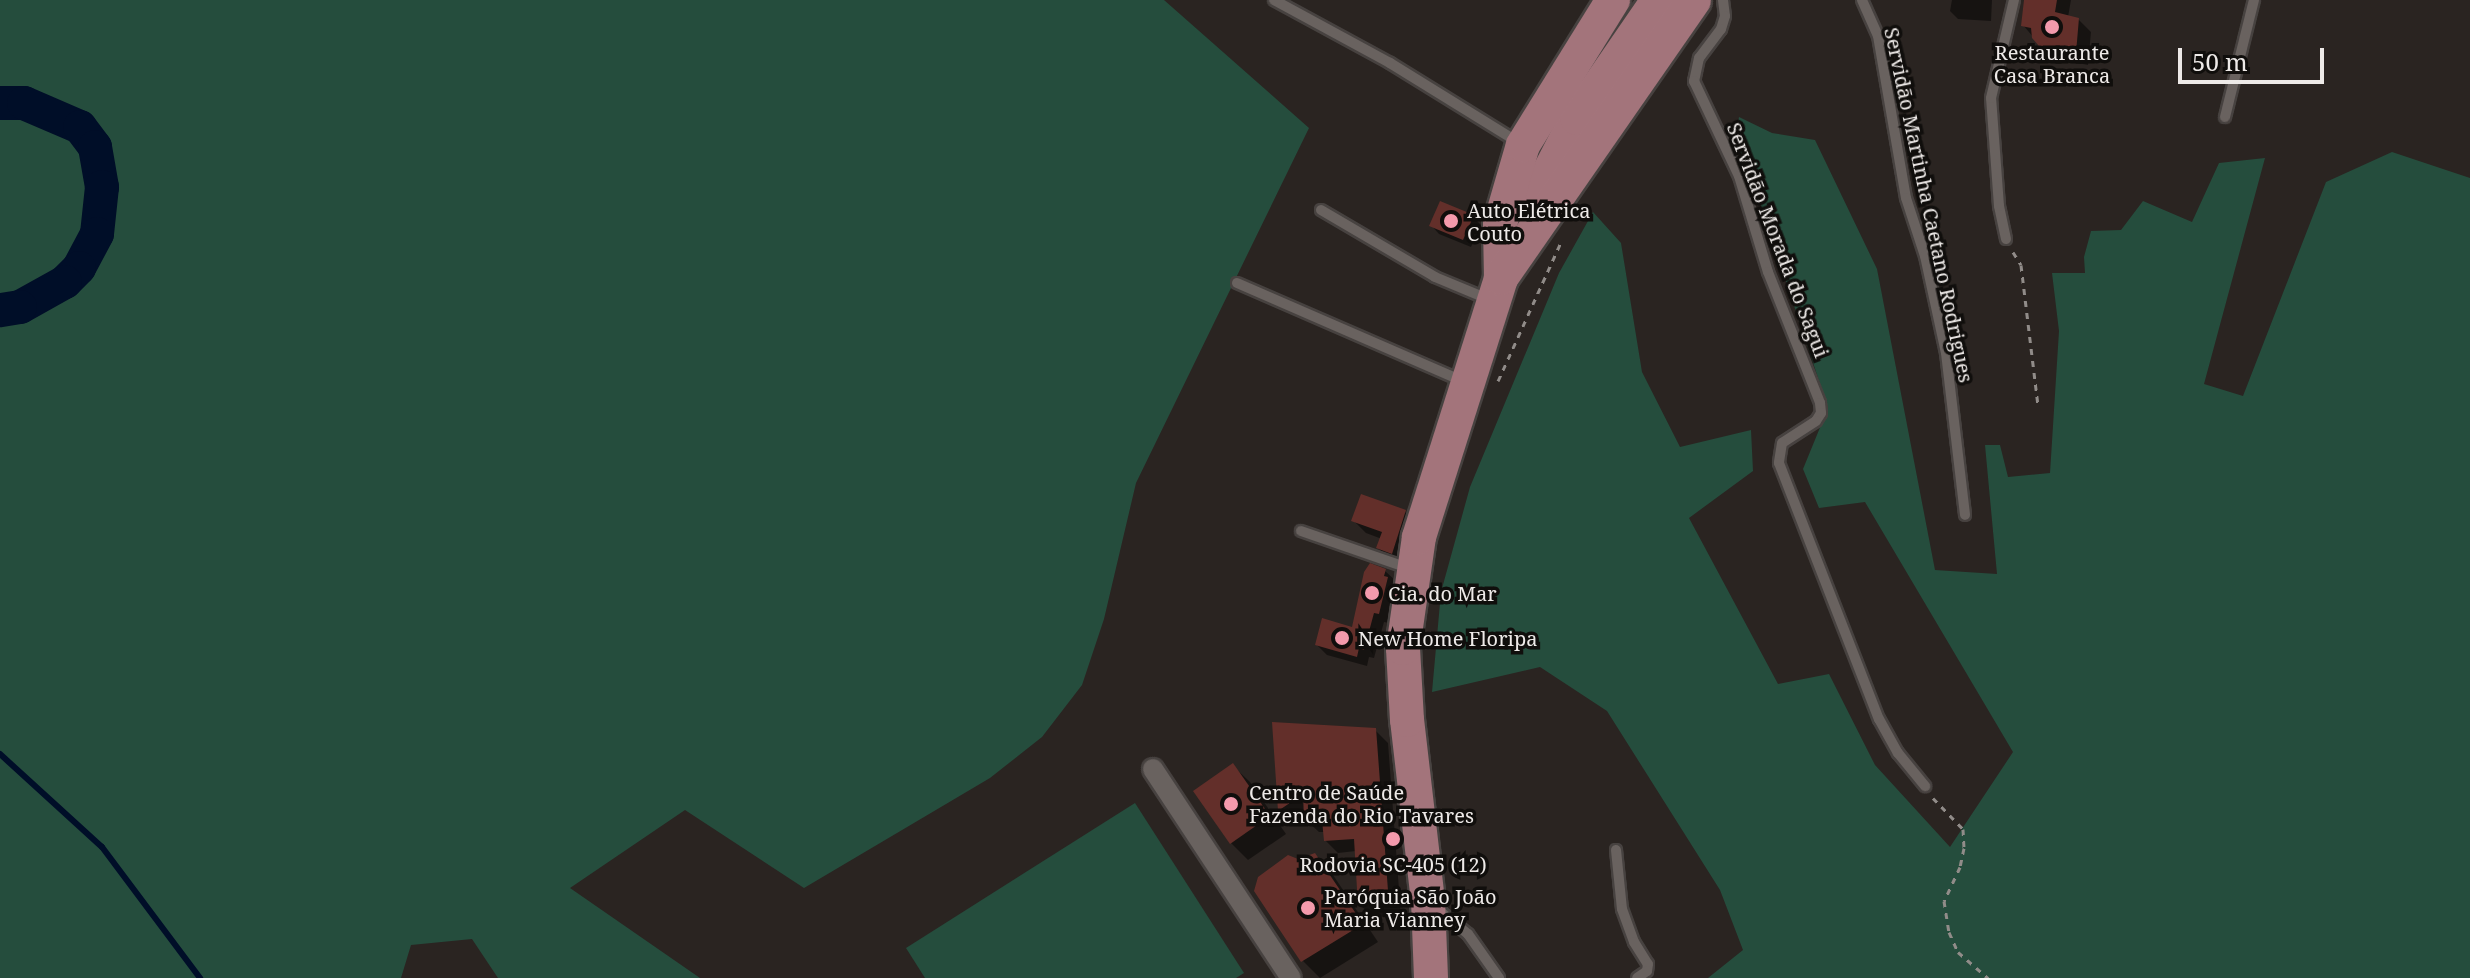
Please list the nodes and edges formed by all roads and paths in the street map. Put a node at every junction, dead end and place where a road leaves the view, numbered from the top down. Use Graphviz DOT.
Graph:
graph roads {
  1 [pos="1274,0"];
  2 [pos="1613,0"];
  3 [pos="1658,0"];
  4 [pos="1694,0"];
  5 [pos="1723,0"];
  6 [pos="1862,0"];
  7 [pos="2014,0"];
  8 [pos="2254,0"];
  9 [pos="2225,117"];
  10 [pos="1523,145"];
  11 [pos="1321,210"];
  12 [pos="1563,237"];
  13 [pos="2006,239"];
  14 [pos="1237,283"];
  15 [pos="1497,290"];
  16 [pos="1480,387"];
  17 [pos="2038,405"];
  18 [pos="1965,515"];
  19 [pos="1301,531"];
  20 [pos="1413,570"];
  21 [pos="1153,769"];
  22 [pos="1925,786"];
  23 [pos="1616,850"];
  24 [pos="1428,901"];
  25 [pos="1291,978"];
  26 [pos="1431,978"];
  27 [pos="1499,978"];
  28 [pos="1637,978"];
  29 [pos="1988,978"];
  1 -- 10 [label="lane"];
  2 -- 10 [label="main road"];
  3 -- 15 [label="main road"];
  4 -- 15 [label="main road"];
  5 -- 22 [label="lane, Servidão Morada do Sagui"];
  6 -- 18 [label="lane, Servidão Martinha Caetano Rodrigues"];
  7 -- 13 [label="lane"];
  8 -- 9 [label="lane"];
  10 -- 15 [label="main road"];
  11 -- 15 [label="lane"];
  12 -- 16 [label="path"];
  13 -- 17 [label="path"];
  14 -- 16 [label="lane"];
  15 -- 16 [label="main road"];
  16 -- 20 [label="main road"];
  19 -- 20 [label="lane"];
  20 -- 24 [label="main road"];
  21 -- 25 [label="street"];
  22 -- 29 [label="path"];
  23 -- 28 [label="lane"];
  24 -- 26 [label="main road"];
  24 -- 27 [label="lane"];
}
